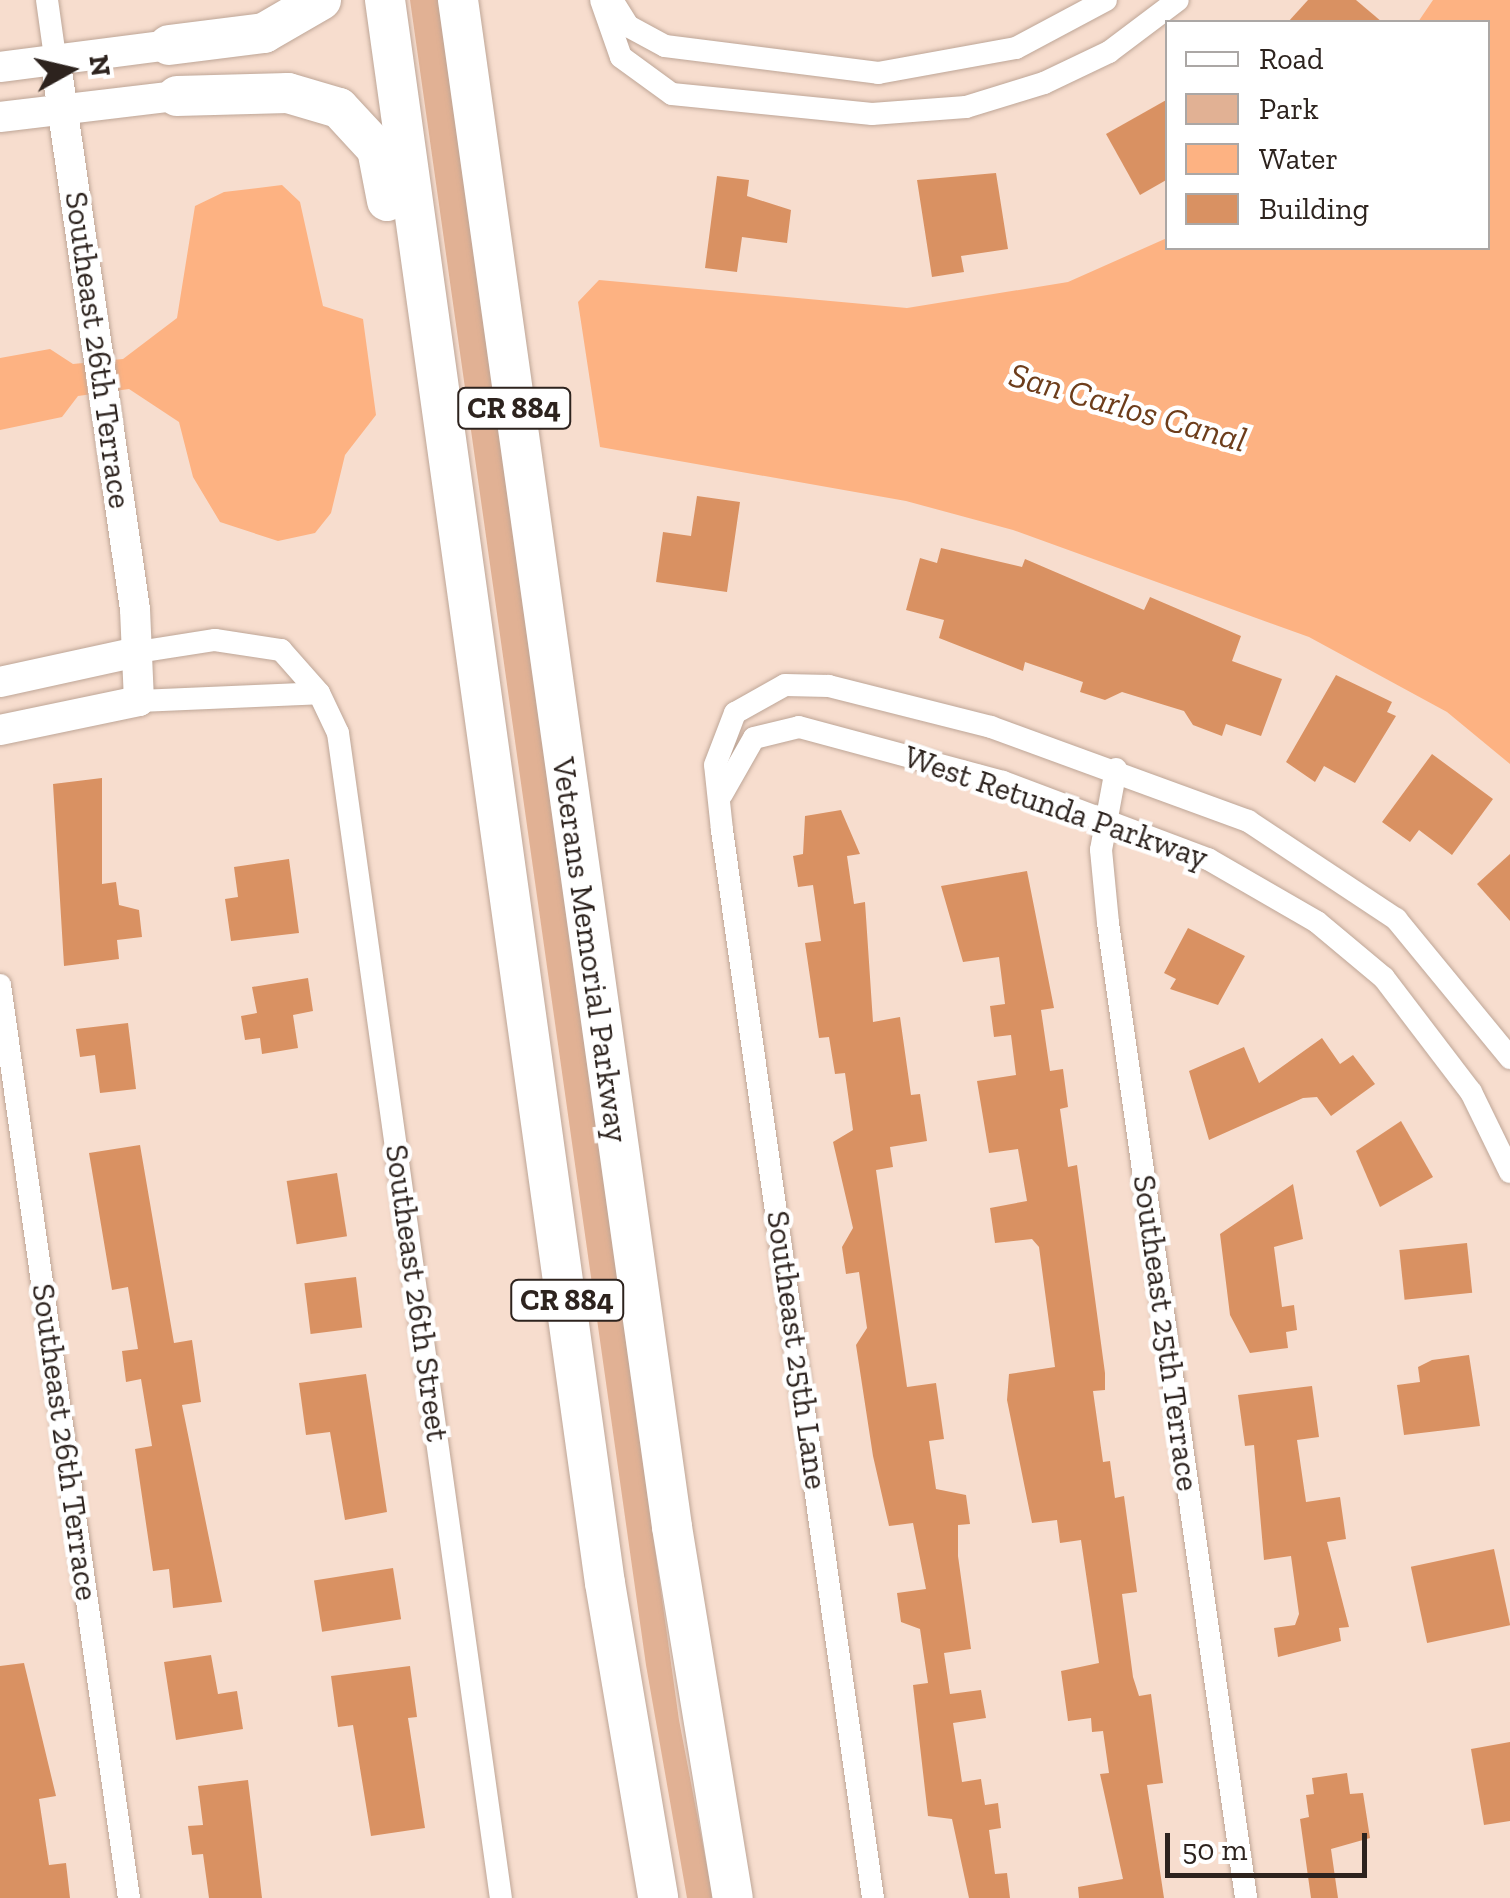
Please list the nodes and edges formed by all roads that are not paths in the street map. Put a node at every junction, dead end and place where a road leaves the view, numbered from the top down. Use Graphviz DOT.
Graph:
graph roads {
  1 [pos="47,0"];
  2 [pos="321,0"];
  3 [pos="385,0"];
  4 [pos="458,0"];
  5 [pos="601,0"];
  6 [pos="612,0"];
  7 [pos="1106,0"];
  8 [pos="1178,0"];
  9 [pos="169,45"];
  10 [pos="55,57"];
  11 [pos="0,67"];
  12 [pos="178,96"];
  13 [pos="61,114"];
  14 [pos="0,116"];
  15 [pos="138,652"];
  16 [pos="0,682"];
  17 [pos="319,693"];
  18 [pos="139,701"];
  19 [pos="0,730"];
  20 [pos="1116,769"];
  21 [pos="719,802"];
  22 [pos="1103,817"];
  23 [pos="0,986"];
  24 [pos="530,1042"];
  25 [pos="1510,1058"];
  26 [pos="1510,1172"];
  27 [pos="129,1898"];
  28 [pos="502,1898"];
  29 [pos="658,1898"];
  30 [pos="733,1898"];
  31 [pos="873,1898"];
  32 [pos="1246,1898"];
  1 -- 10 [label="street, Southeast 26th Terrace"];
  2 -- 9 [label="highway"];
  3 -- 24 [label="highway, CR 884"];
  4 -- 30 [label="highway, Veterans Memorial Parkway / CR 884"];
  5 -- 8 [label="street"];
  6 -- 7 [label="street"];
  9 -- 10 [label="street"];
  10 -- 11 [label="street"];
  10 -- 13 [label="street, Southeast 26th Terrace"];
  12 -- 13 [label="street"];
  12 -- 24 [label="highway"];
  13 -- 14 [label="street"];
  13 -- 15 [label="street, Southeast 26th Terrace"];
  15 -- 16 [label="street"];
  15 -- 17 [label="street, Southeast 26th Street"];
  15 -- 18 [label="street, Southeast 26th Terrace"];
  17 -- 18 [label="street"];
  17 -- 28 [label="street, Southeast 26th Street"];
  18 -- 19 [label="street"];
  20 -- 21 [label="street, West Retunda Parkway"];
  20 -- 22 [label="street, Southeast 25th Terrace"];
  20 -- 25 [label="street, West Retunda Parkway"];
  21 -- 22 [label="street, West Retunda Parkway"];
  21 -- 31 [label="street, Southeast 25th Lane"];
  22 -- 26 [label="street, West Retunda Parkway"];
  22 -- 32 [label="street, Southeast 25th Terrace"];
  23 -- 27 [label="street, Southeast 26th Terrace"];
  24 -- 29 [label="highway, CR 884"];
}
